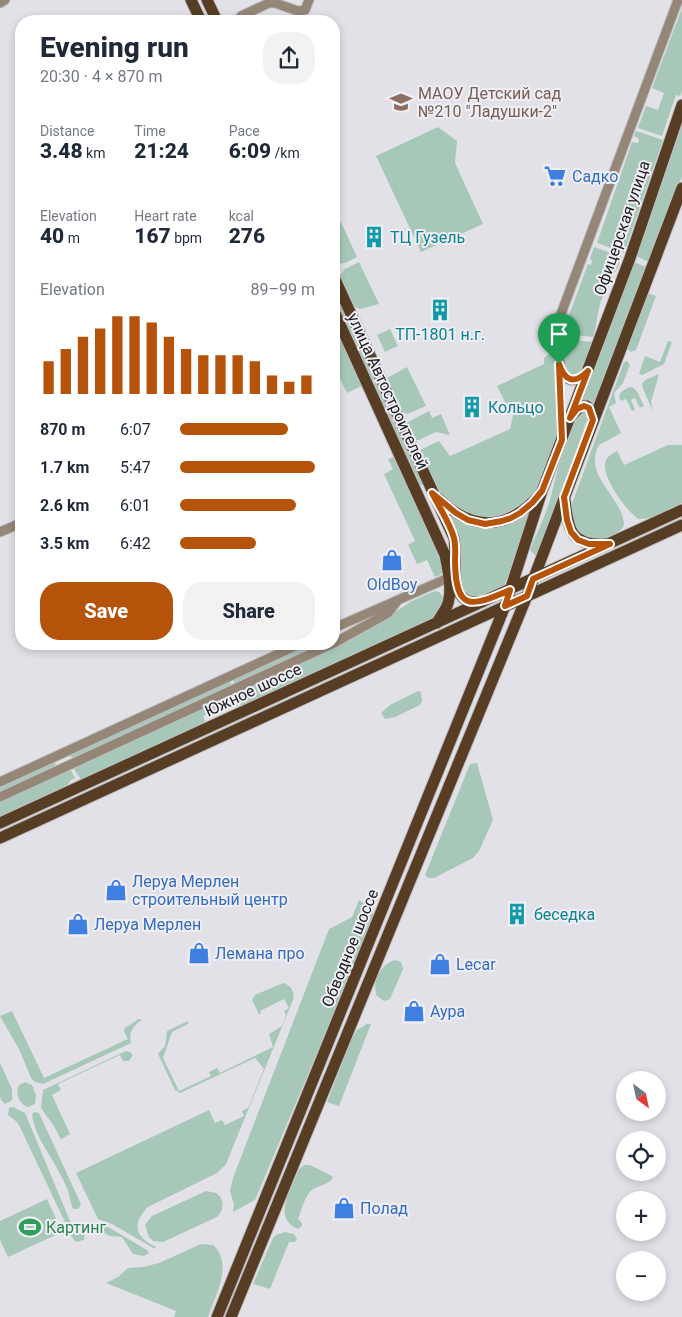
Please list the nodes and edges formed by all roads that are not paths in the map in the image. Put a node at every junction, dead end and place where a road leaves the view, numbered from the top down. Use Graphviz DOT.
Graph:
graph roads {
  1 [pos="5,0"];
  2 [pos="191,0"];
  3 [pos="207,0"];
  4 [pos="309,0"];
  5 [pos="678,0"];
  6 [pos="0,3"];
  7 [pos="198,15"];
  8 [pos="213,15"];
  9 [pos="243,15"];
  10 [pos="682,105"];
  11 [pos="682,188"];
  12 [pos="340,290"];
  13 [pos="340,324"];
  14 [pos="559,364"];
  15 [pos="588,371"];
  16 [pos="570,418"];
  17 [pos="593,420"];
  18 [pos="562,440"];
  19 [pos="431,490"];
  20 [pos="542,491"];
  21 [pos="417,492"];
  22 [pos="564,497"];
  23 [pos="682,510"];
  24 [pos="682,525"];
  25 [pos="15,526"];
  26 [pos="0,532"];
  27 [pos="610,544"];
  28 [pos="525,547"];
  29 [pos="542,554"];
  30 [pos="452,576"];
  31 [pos="533,579"];
  32 [pos="510,590"];
  33 [pos="527,596"];
  34 [pos="399,598"];
  35 [pos="483,602"];
  36 [pos="505,606"];
  37 [pos="437,623"];
  38 [pos="340,625"];
  39 [pos="340,639"];
  40 [pos="287,650"];
  41 [pos="318,650"];
  42 [pos="0,782"];
  43 [pos="0,797"];
  44 [pos="0,823"];
  45 [pos="0,838"];
  46 [pos="217,1317"];
  47 [pos="231,1317"];
  1 -- 6 [label="street"];
  2 -- 7 [label="main road"];
  3 -- 8 [label="main road"];
  4 -- 9 [label="street"];
  5 -- 14 [label="street, Офицерская улица"];
  10 -- 15 [label="main road, Офицерская улица"];
  11 -- 17 [label="main road"];
  12 -- 19 [label="main road, улица Автостроителей"];
  13 -- 21 [label="main road, улица Автостроителей"];
  14 -- 15 [label="street"];
  14 -- 18 [label="street, Офицерская улица"];
  15 -- 16 [label="main road, Офицерская улица"];
  16 -- 17 [label="main road"];
  16 -- 18 [label="main road, Офицерская улица"];
  17 -- 22 [label="main road"];
  18 -- 20 [label="main road, Офицерская улица"];
  19 -- 20 [label="main road, улица Автостроителей"];
  19 -- 21 [label="main road"];
  19 -- 30 [label="main road, улица Автостроителей"];
  20 -- 28 [label="main road, Офицерская улица"];
  21 -- 30 [label="main road, улица Автостроителей"];
  22 -- 27 [label="main road"];
  22 -- 29 [label="main road"];
  23 -- 27 [label="main road, Южное шоссе"];
  24 -- 33 [label="main road, Южное шоссе"];
  25 -- 26 [label="street"];
  27 -- 31 [label="main road, Южное шоссе"];
  28 -- 29 [label="main road"];
  28 -- 32 [label="main road, Офицерская улица"];
  29 -- 31 [label="main road"];
  30 -- 34 [label="street"];
  30 -- 35 [label="main road, улица Автостроителей"];
  30 -- 37 [label="main road, улица Автостроителей"];
  31 -- 32 [label="main road, Южное шоссе"];
  31 -- 33 [label="main road"];
  32 -- 35 [label="main road, Южное шоссе"];
  32 -- 36 [label="main road, Обводное шоссе"];
  33 -- 36 [label="main road, Южное шоссе"];
  33 -- 47 [label="main road, Обводное шоссе"];
  34 -- 38 [label="street"];
  34 -- 39 [label="street"];
  35 -- 37 [label="main road, Южное шоссе"];
  36 -- 45 [label="main road, Южное шоссе"];
  36 -- 46 [label="main road, Обводное шоссе"];
  37 -- 44 [label="main road, Южное шоссе"];
  40 -- 42 [label="street"];
  41 -- 43 [label="street"];
}
